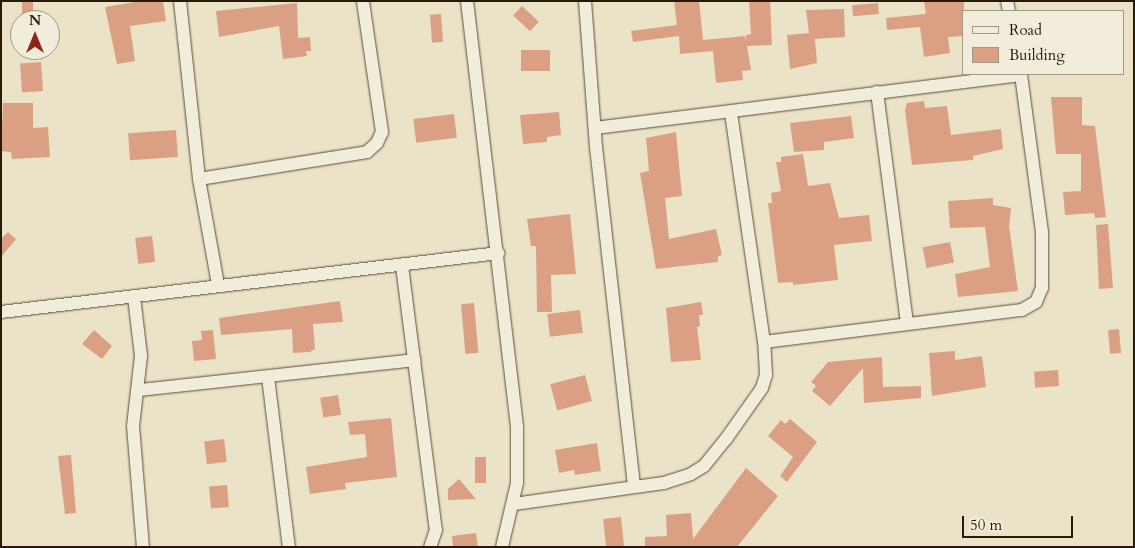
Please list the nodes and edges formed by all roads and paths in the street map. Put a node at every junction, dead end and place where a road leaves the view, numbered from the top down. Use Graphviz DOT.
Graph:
graph roads {
  1 [pos="180,1"];
  2 [pos="363,1"];
  3 [pos="467,1"];
  4 [pos="585,1"];
  5 [pos="1021,75"];
  6 [pos="878,92"];
  7 [pos="731,112"];
  8 [pos="595,128"];
  9 [pos="199,179"];
  10 [pos="499,253"];
  11 [pos="402,266"];
  12 [pos="218,285"];
  13 [pos="134,297"];
  14 [pos="1,312"];
  15 [pos="907,323"];
  16 [pos="764,342"];
  17 [pos="414,360"];
  18 [pos="268,377"];
  19 [pos="140,390"];
  20 [pos="634,487"];
  21 [pos="514,504"];
  22 [pos="144,547"];
  23 [pos="289,547"];
  24 [pos="430,547"];
  25 [pos="502,547"];
  1 -- 9 [label="street"];
  2 -- 9 [label="street"];
  3 -- 10 [label="street"];
  4 -- 8 [label="street"];
  5 -- 6 [label="street"];
  5 -- 15 [label="street"];
  6 -- 7 [label="street"];
  6 -- 15 [label="street"];
  7 -- 8 [label="street"];
  7 -- 16 [label="street"];
  8 -- 20 [label="street"];
  9 -- 12 [label="street"];
  10 -- 11 [label="street"];
  10 -- 21 [label="street"];
  11 -- 12 [label="street"];
  11 -- 17 [label="street"];
  12 -- 13 [label="street"];
  13 -- 14 [label="street"];
  13 -- 19 [label="street"];
  15 -- 16 [label="street"];
  16 -- 20 [label="street"];
  17 -- 18 [label="street"];
  17 -- 24 [label="street"];
  18 -- 19 [label="street"];
  18 -- 23 [label="street"];
  19 -- 22 [label="street"];
  20 -- 21 [label="street"];
  21 -- 25 [label="street"];
}
